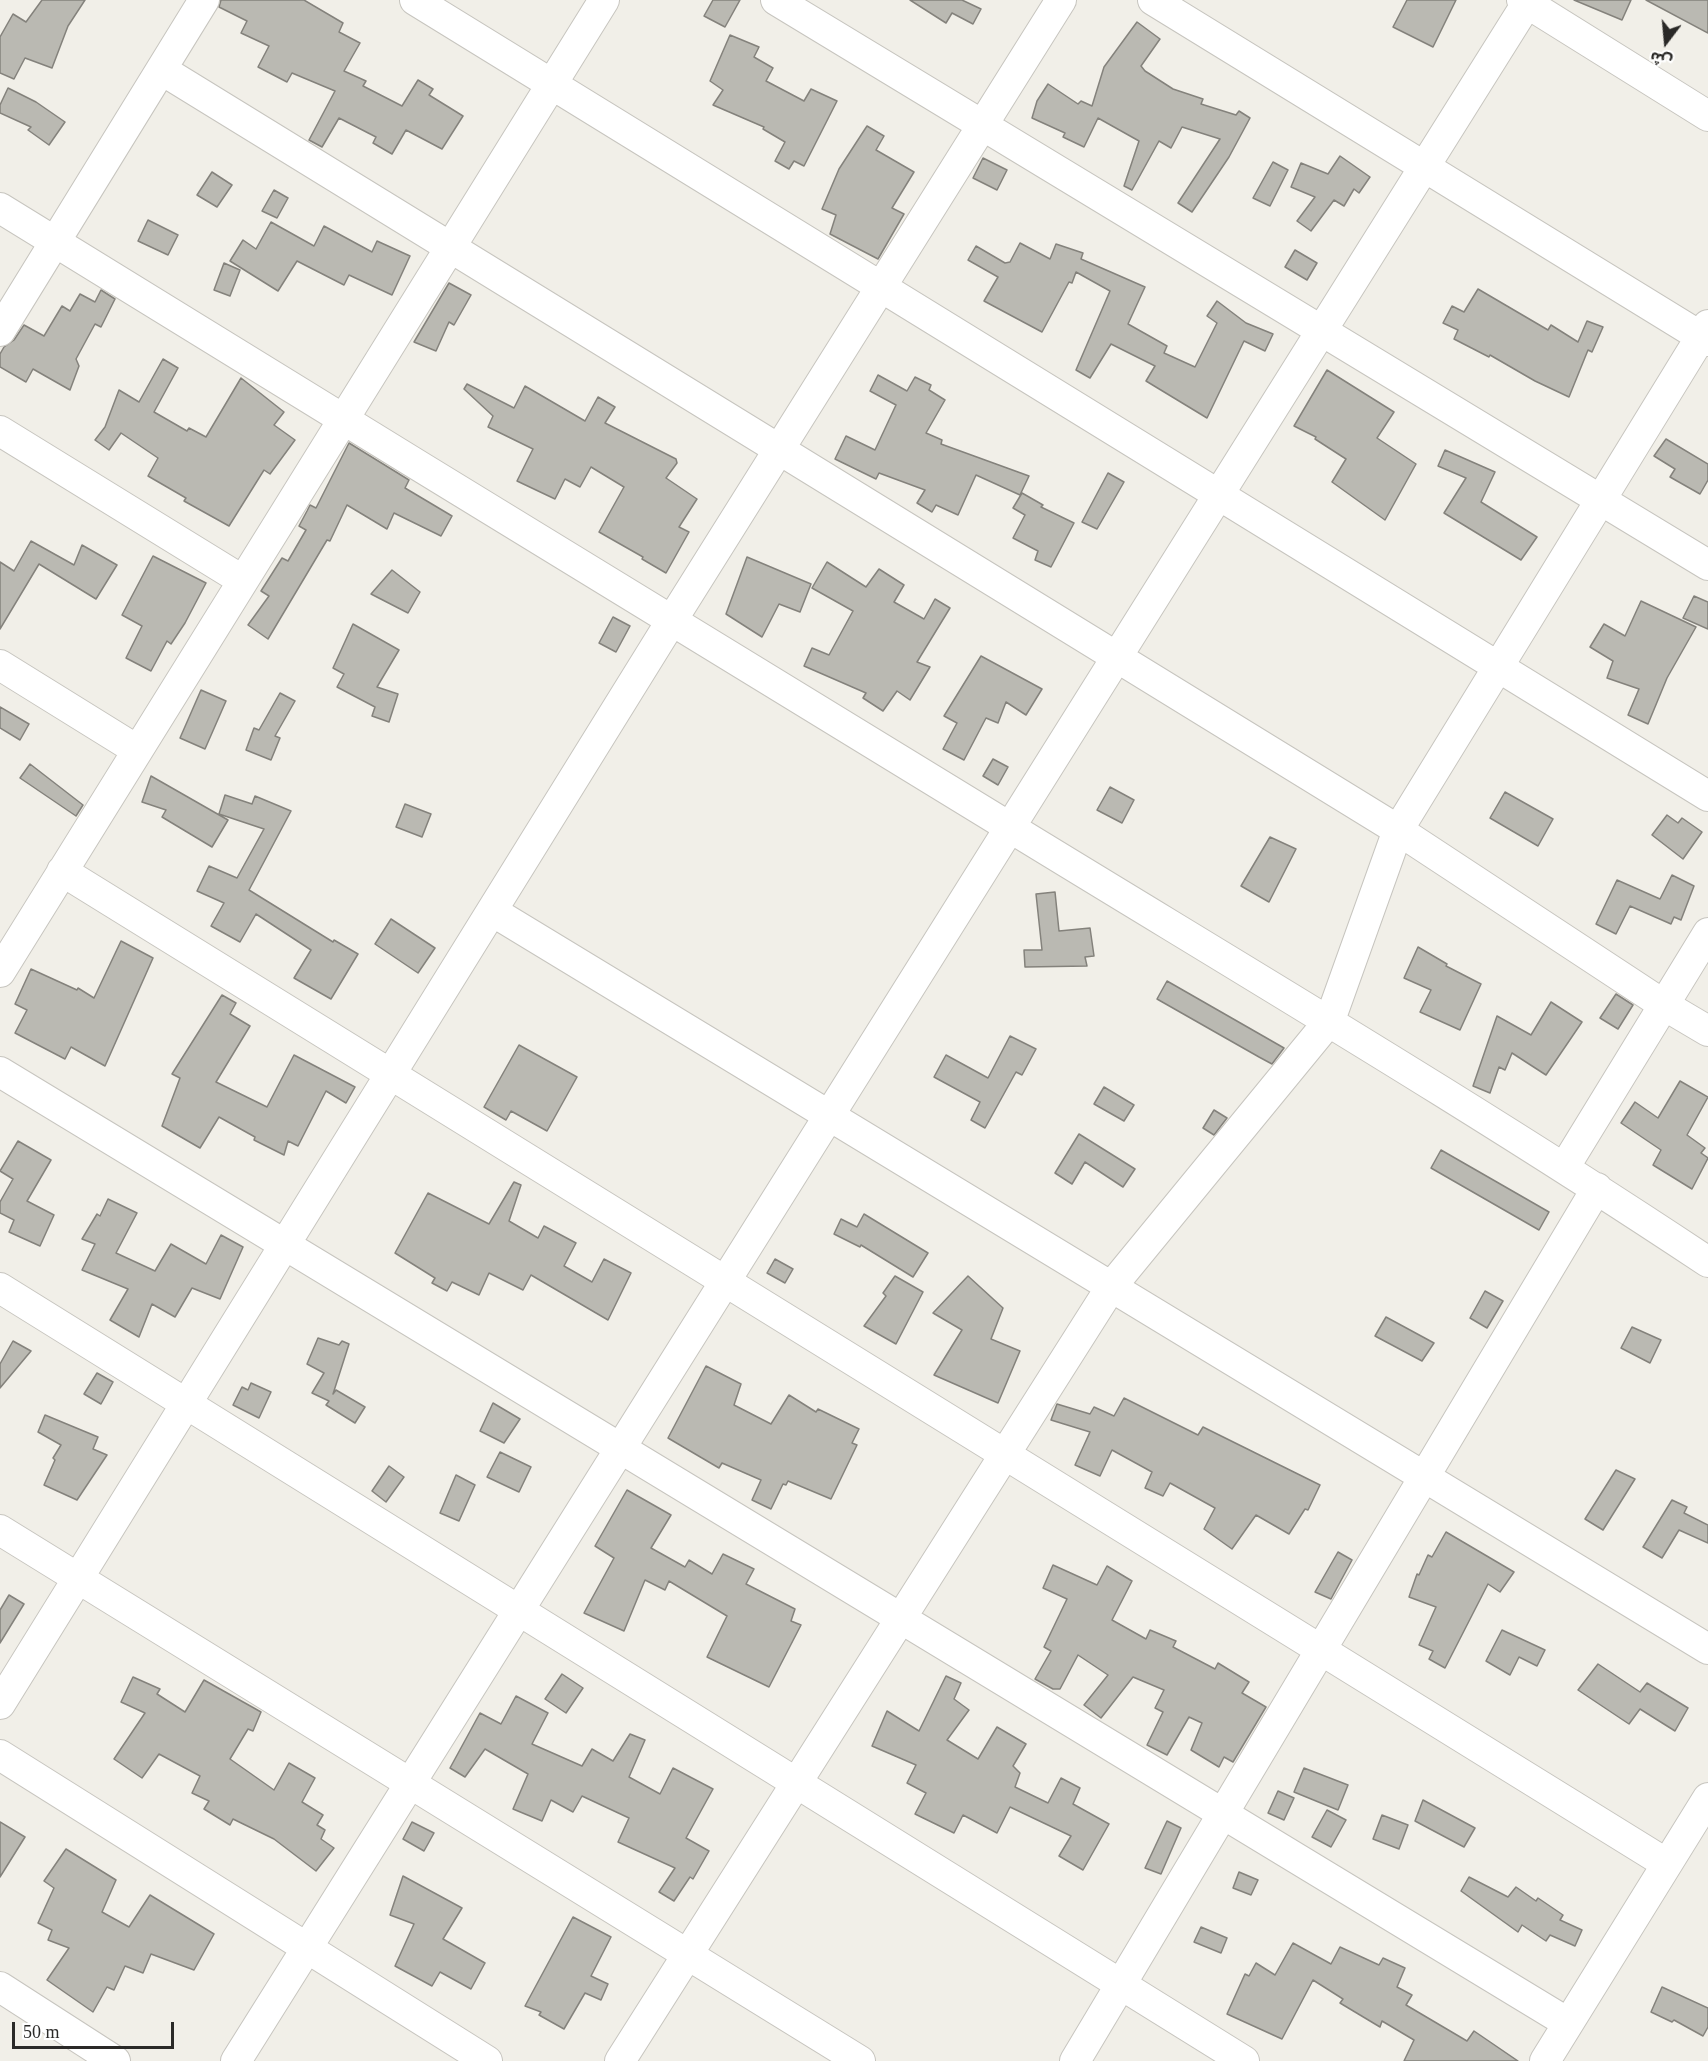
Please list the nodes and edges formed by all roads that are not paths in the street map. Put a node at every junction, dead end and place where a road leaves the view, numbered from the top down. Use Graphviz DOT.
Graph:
graph roads {
  1 [pos="204,0"];
  2 [pos="415,0"];
  3 [pos="604,0"];
  4 [pos="776,0"];
  5 [pos="1061,0"];
  6 [pos="1153,0"];
  7 [pos="1526,1"];
  8 [pos="162,70"];
  9 [pos="551,84"];
  10 [pos="1708,116"];
  11 [pos="982,125"];
  12 [pos="1424,167"];
  13 [pos="0,208"];
  14 [pos="56,243"];
  15 [pos="449,247"];
  16 [pos="881,287"];
  17 [pos="1321,330"];
  18 [pos="0,331"];
  19 [pos="1706,334"];
  20 [pos="342,418"];
  21 [pos="0,431"];
  22 [pos="779,450"];
  23 [pos="1218,494"];
  24 [pos="1601,500"];
  25 [pos="1708,565"];
  26 [pos="242,580"];
  27 [pos="672,620"];
  28 [pos="1115,657"];
  29 [pos="0,665"];
  30 [pos="1498,667"];
  31 [pos="137,750"];
  32 [pos="1708,796"];
  33 [pos="1008,827"];
  34 [pos="1398,830"];
  35 [pos="62,871"];
  36 [pos="492,911"];
  37 [pos="1708,933"];
  38 [pos="0,972"];
  39 [pos="1664,1005"];
  40 [pos="1330,1020"];
  41 [pos="1708,1031"];
  42 [pos="0,1072"];
  43 [pos="390,1074"];
  44 [pos="828,1115"];
  45 [pos="1564,1168"];
  46 [pos="1597,1188"];
  47 [pos="285,1245"];
  48 [pos="1708,1262"];
  49 [pos="724,1281"];
  50 [pos="1111,1287"];
  51 [pos="0,1288"];
  52 [pos="186,1404"];
  53 [pos="620,1448"];
  54 [pos="1005,1454"];
  55 [pos="1424,1477"];
  56 [pos="0,1530"];
  57 [pos="79,1576"];
  58 [pos="518,1610"];
  59 [pos="901,1618"];
  60 [pos="1708,1649"];
  61 [pos="1321,1650"];
  62 [pos="0,1704"];
  63 [pos="0,1755"];
  64 [pos="411,1782"];
  65 [pos="796,1783"];
  66 [pos="1708,1798"];
  67 [pos="1223,1814"];
  68 [pos="1667,1864"];
  69 [pos="306,1949"];
  70 [pos="688,1954"];
  71 [pos="1121,1985"];
  72 [pos="0,1987"];
  73 [pos="1568,2023"];
  74 [pos="115,2061"];
  75 [pos="236,2061"];
  76 [pos="487,2061"];
  77 [pos="620,2061"];
  78 [pos="860,2061"];
  79 [pos="1075,2061"];
  80 [pos="1244,2061"];
  81 [pos="1545,2061"];
  1 -- 8 [label="street"];
  2 -- 9 [label="street"];
  3 -- 9 [label="street"];
  4 -- 11 [label="street"];
  5 -- 11 [label="street"];
  6 -- 12 [label="street"];
  7 -- 10 [label="street"];
  7 -- 12 [label="street"];
  8 -- 14 [label="street"];
  8 -- 15 [label="street"];
  9 -- 15 [label="street"];
  9 -- 16 [label="street"];
  11 -- 16 [label="street"];
  11 -- 17 [label="street"];
  12 -- 17 [label="street"];
  12 -- 19 [label="street"];
  13 -- 14 [label="street"];
  14 -- 18 [label="street"];
  14 -- 20 [label="street"];
  15 -- 20 [label="street"];
  15 -- 22 [label="street"];
  16 -- 22 [label="street"];
  16 -- 23 [label="street"];
  17 -- 23 [label="street"];
  17 -- 24 [label="street"];
  19 -- 24 [label="street"];
  20 -- 26 [label="street"];
  20 -- 27 [label="street"];
  21 -- 26 [label="street"];
  22 -- 27 [label="street"];
  22 -- 28 [label="street"];
  23 -- 28 [label="street"];
  23 -- 30 [label="street"];
  24 -- 25 [label="street"];
  24 -- 30 [label="street"];
  26 -- 31 [label="street"];
  27 -- 33 [label="street"];
  27 -- 36 [label="street"];
  28 -- 33 [label="street"];
  28 -- 34 [label="street"];
  29 -- 31 [label="street"];
  30 -- 32 [label="street"];
  30 -- 34 [label="street"];
  31 -- 35 [label="street"];
  33 -- 40 [label="street"];
  33 -- 44 [label="street"];
  34 -- 39 [label="street"];
  34 -- 40 [label="street"];
  35 -- 38 [label="street"];
  35 -- 43 [label="street"];
  36 -- 43 [label="street"];
  36 -- 44 [label="street"];
  37 -- 39 [label="street"];
  39 -- 41 [label="street"];
  39 -- 45 [label="street"];
  40 -- 45 [label="street"];
  40 -- 50 [label="street"];
  42 -- 47 [label="street"];
  43 -- 47 [label="street"];
  43 -- 49 [label="street"];
  44 -- 49 [label="street"];
  44 -- 50 [label="street"];
  45 -- 46 [label="street"];
  46 -- 48 [label="street"];
  46 -- 55 [label="street"];
  47 -- 52 [label="street"];
  47 -- 53 [label="street"];
  49 -- 53 [label="street"];
  49 -- 54 [label="street"];
  50 -- 54 [label="street"];
  50 -- 55 [label="street"];
  51 -- 52 [label="street"];
  52 -- 57 [label="street"];
  52 -- 58 [label="street"];
  53 -- 58 [label="street"];
  53 -- 59 [label="street"];
  54 -- 59 [label="street"];
  54 -- 61 [label="street"];
  55 -- 60 [label="street"];
  55 -- 61 [label="street"];
  56 -- 57 [label="street"];
  57 -- 62 [label="street"];
  57 -- 64 [label="street"];
  58 -- 64 [label="street"];
  58 -- 65 [label="street"];
  59 -- 65 [label="street"];
  59 -- 67 [label="street"];
  61 -- 67 [label="street"];
  61 -- 68 [label="street"];
  63 -- 69 [label="street"];
  64 -- 69 [label="street"];
  64 -- 70 [label="street"];
  65 -- 70 [label="street"];
  65 -- 71 [label="street"];
  66 -- 68 [label="street"];
  67 -- 71 [label="street"];
  67 -- 73 [label="street"];
  68 -- 73 [label="street"];
  69 -- 75 [label="street"];
  69 -- 76 [label="street"];
  70 -- 77 [label="street"];
  70 -- 78 [label="street"];
  71 -- 79 [label="street"];
  71 -- 80 [label="street"];
  72 -- 74 [label="street"];
  73 -- 81 [label="street"];
}
